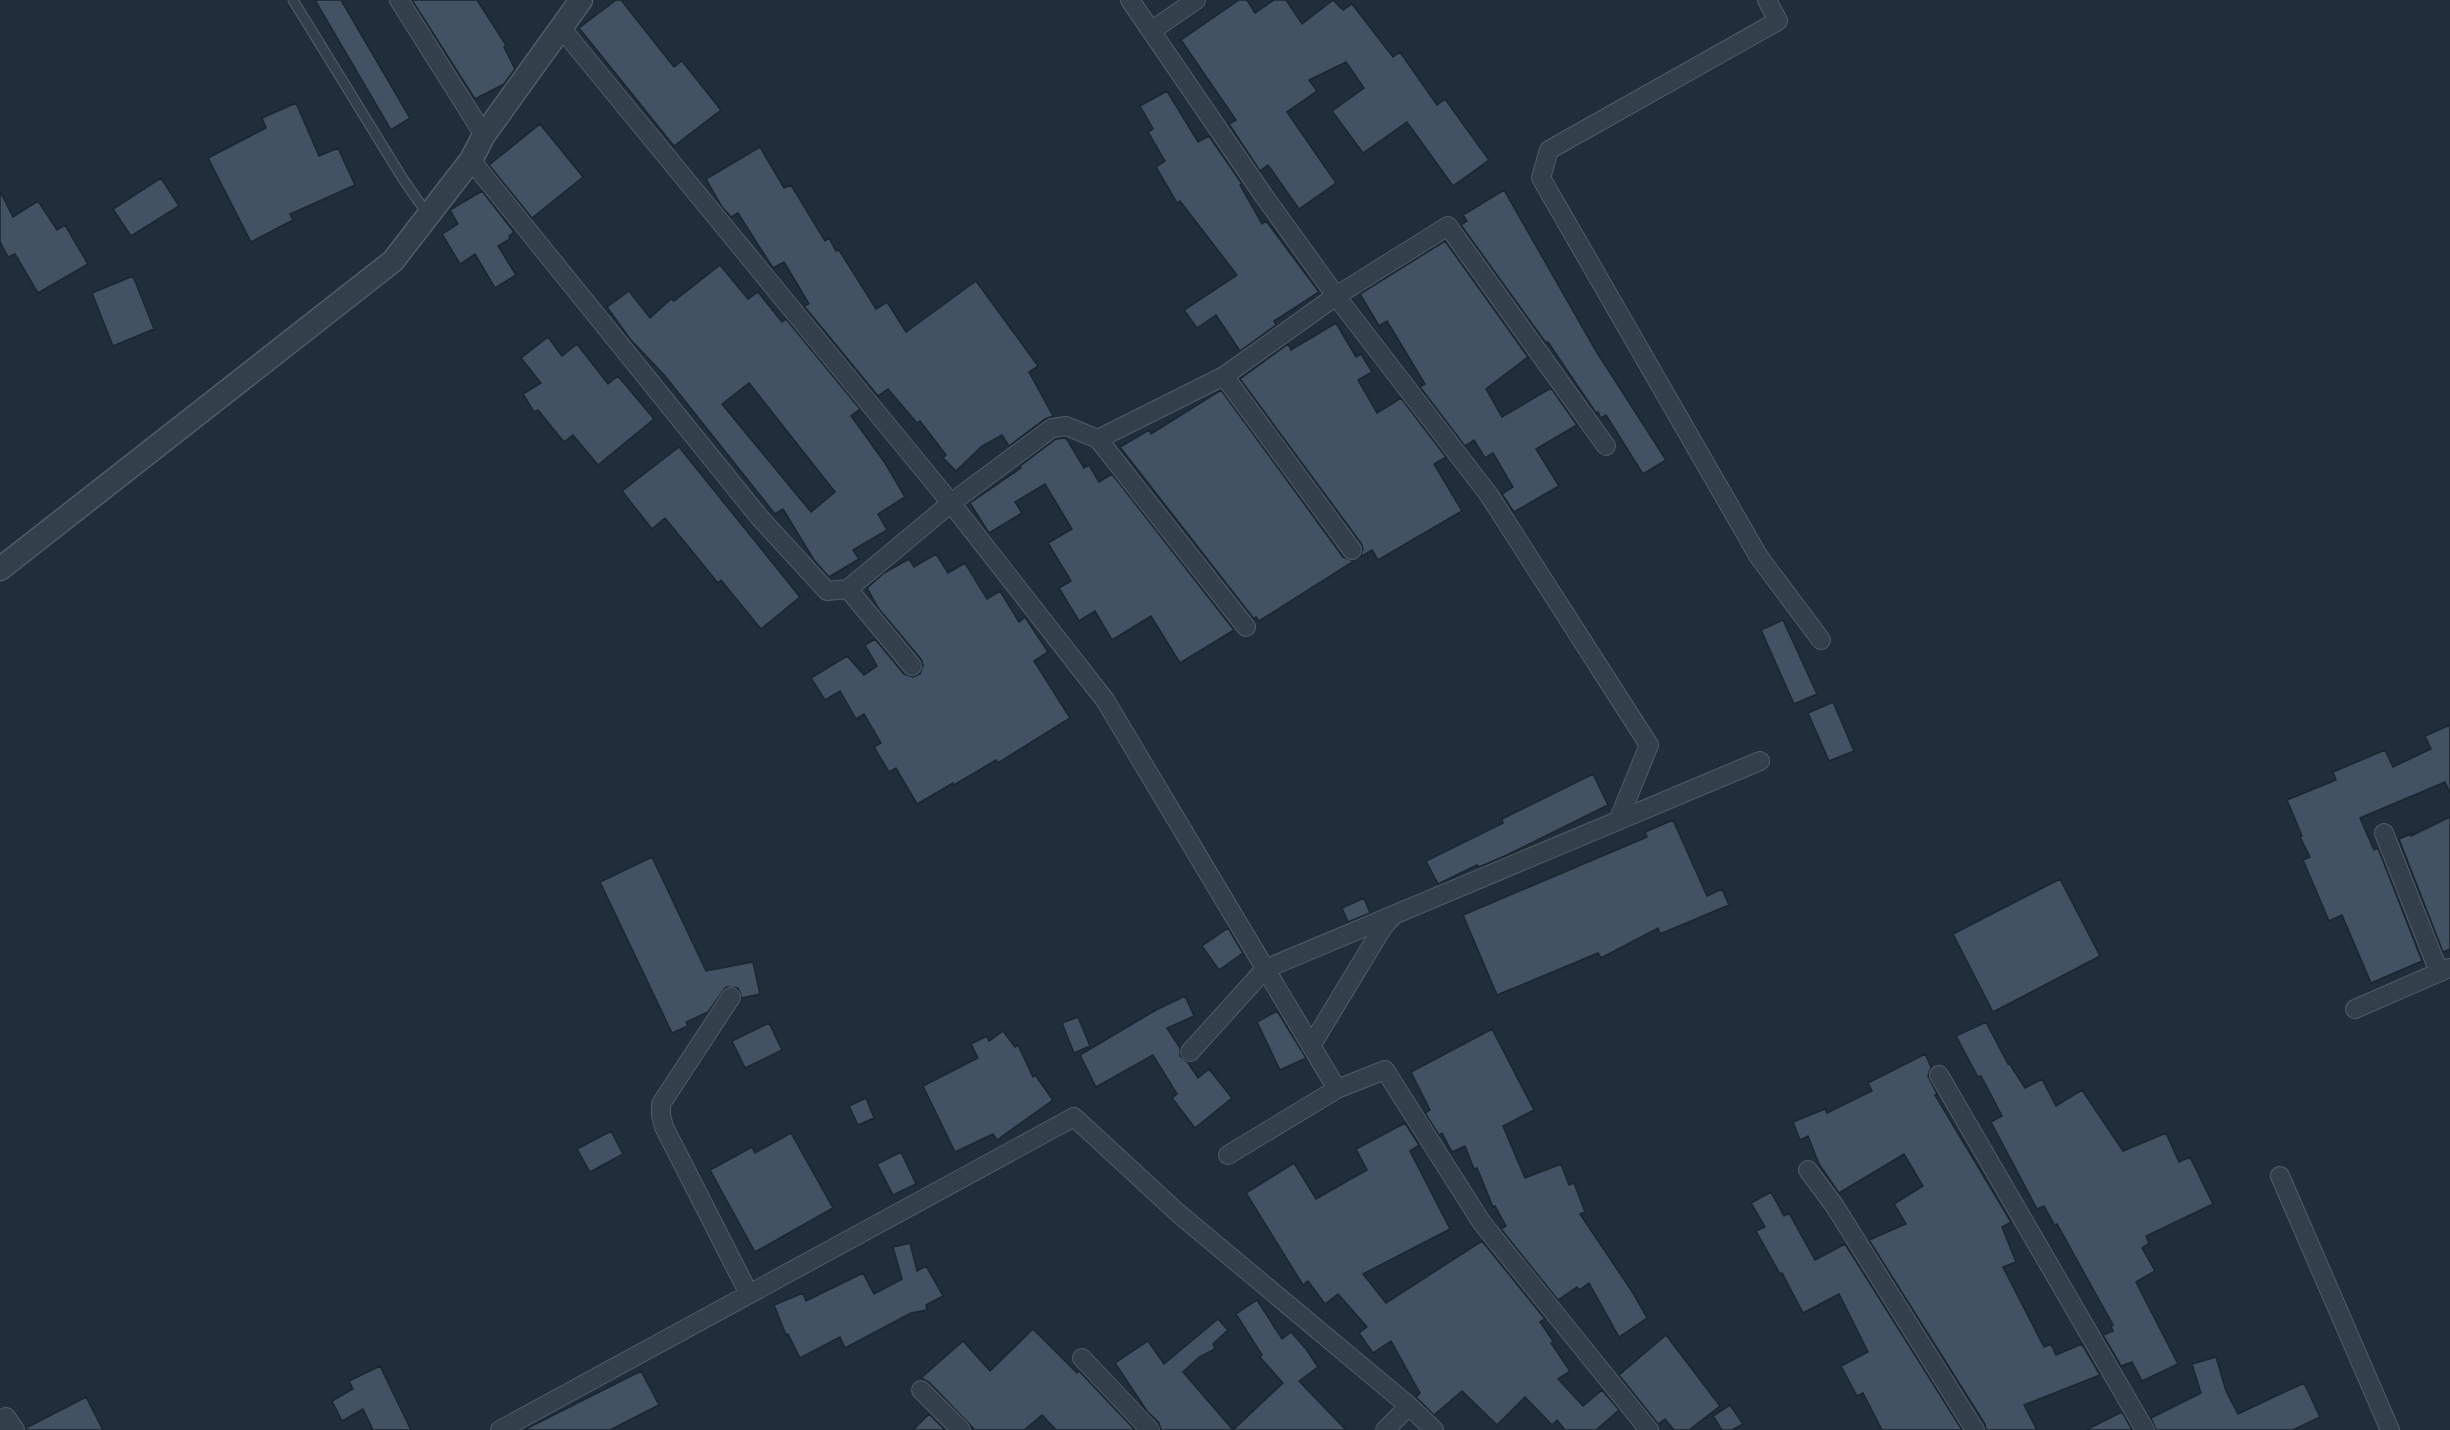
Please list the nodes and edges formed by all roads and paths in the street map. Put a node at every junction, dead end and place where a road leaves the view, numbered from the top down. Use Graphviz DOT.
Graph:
graph roads {
  1 [pos="293,0"];
  2 [pos="399,0"];
  3 [pos="581,0"];
  4 [pos="1130,0"];
  5 [pos="1196,0"];
  6 [pos="1767,0"];
  7 [pos="562,29"];
  8 [pos="1151,32"];
  9 [pos="484,135"];
  10 [pos="471,160"];
  11 [pos="428,215"];
  12 [pos="1336,296"];
  13 [pos="1224,376"];
  14 [pos="1098,439"];
  15 [pos="1606,446"];
  16 [pos="951,503"];
  17 [pos="1352,550"];
  18 [pos="0,570"];
  19 [pos="848,589"];
  20 [pos="1246,627"];
  21 [pos="1821,640"];
  22 [pos="912,666"];
  23 [pos="1760,761"];
  24 [pos="1618,821"];
  25 [pos="2384,833"];
  26 [pos="1394,915"];
  27 [pos="1265,969"];
  28 [pos="2444,970"];
  29 [pos="731,998"];
  30 [pos="2355,1009"];
  31 [pos="1311,1046"];
  32 [pos="1190,1052"];
  33 [pos="1939,1075"];
  34 [pos="1337,1089"];
  35 [pos="1228,1155"];
  36 [pos="1808,1170"];
  37 [pos="2280,1176"];
  38 [pos="749,1293"];
  39 [pos="1082,1358"];
  40 [pos="921,1390"];
  41 [pos="1409,1406"];
  42 [pos="0,1422"];
  43 [pos="15,1430"];
  44 [pos="500,1430"];
  45 [pos="961,1430"];
  46 [pos="1150,1430"];
  47 [pos="1385,1430"];
  48 [pos="1434,1430"];
  49 [pos="1649,1430"];
  50 [pos="1975,1430"];
  51 [pos="2145,1430"];
  52 [pos="2390,1430"];
  1 -- 11 [label="lane"];
  2 -- 9 [label="street"];
  3 -- 7 [label="street"];
  4 -- 8 [label="street"];
  5 -- 8 [label="street"];
  6 -- 21 [label="street"];
  7 -- 9 [label="street"];
  7 -- 16 [label="street"];
  8 -- 12 [label="street"];
  9 -- 10 [label="street"];
  10 -- 11 [label="street"];
  10 -- 19 [label="street"];
  11 -- 18 [label="street"];
  12 -- 13 [label="street"];
  12 -- 15 [label="street"];
  12 -- 24 [label="street"];
  13 -- 14 [label="street"];
  13 -- 17 [label="street"];
  14 -- 16 [label="street"];
  14 -- 20 [label="street"];
  16 -- 19 [label="street"];
  16 -- 27 [label="street"];
  19 -- 22 [label="street"];
  23 -- 24 [label="street"];
  24 -- 26 [label="street"];
  25 -- 28 [label="street"];
  26 -- 27 [label="street"];
  26 -- 31 [label="street"];
  27 -- 31 [label="street"];
  27 -- 32 [label="street"];
  28 -- 30 [label="street"];
  29 -- 38 [label="street"];
  31 -- 34 [label="street"];
  33 -- 51 [label="street"];
  34 -- 35 [label="street"];
  34 -- 49 [label="street"];
  36 -- 50 [label="street"];
  37 -- 52 [label="street"];
  38 -- 41 [label="street"];
  38 -- 44 [label="street"];
  39 -- 46 [label="street"];
  40 -- 45 [label="street"];
  41 -- 47 [label="street"];
  41 -- 48 [label="street"];
  42 -- 43 [label="street"];
}
